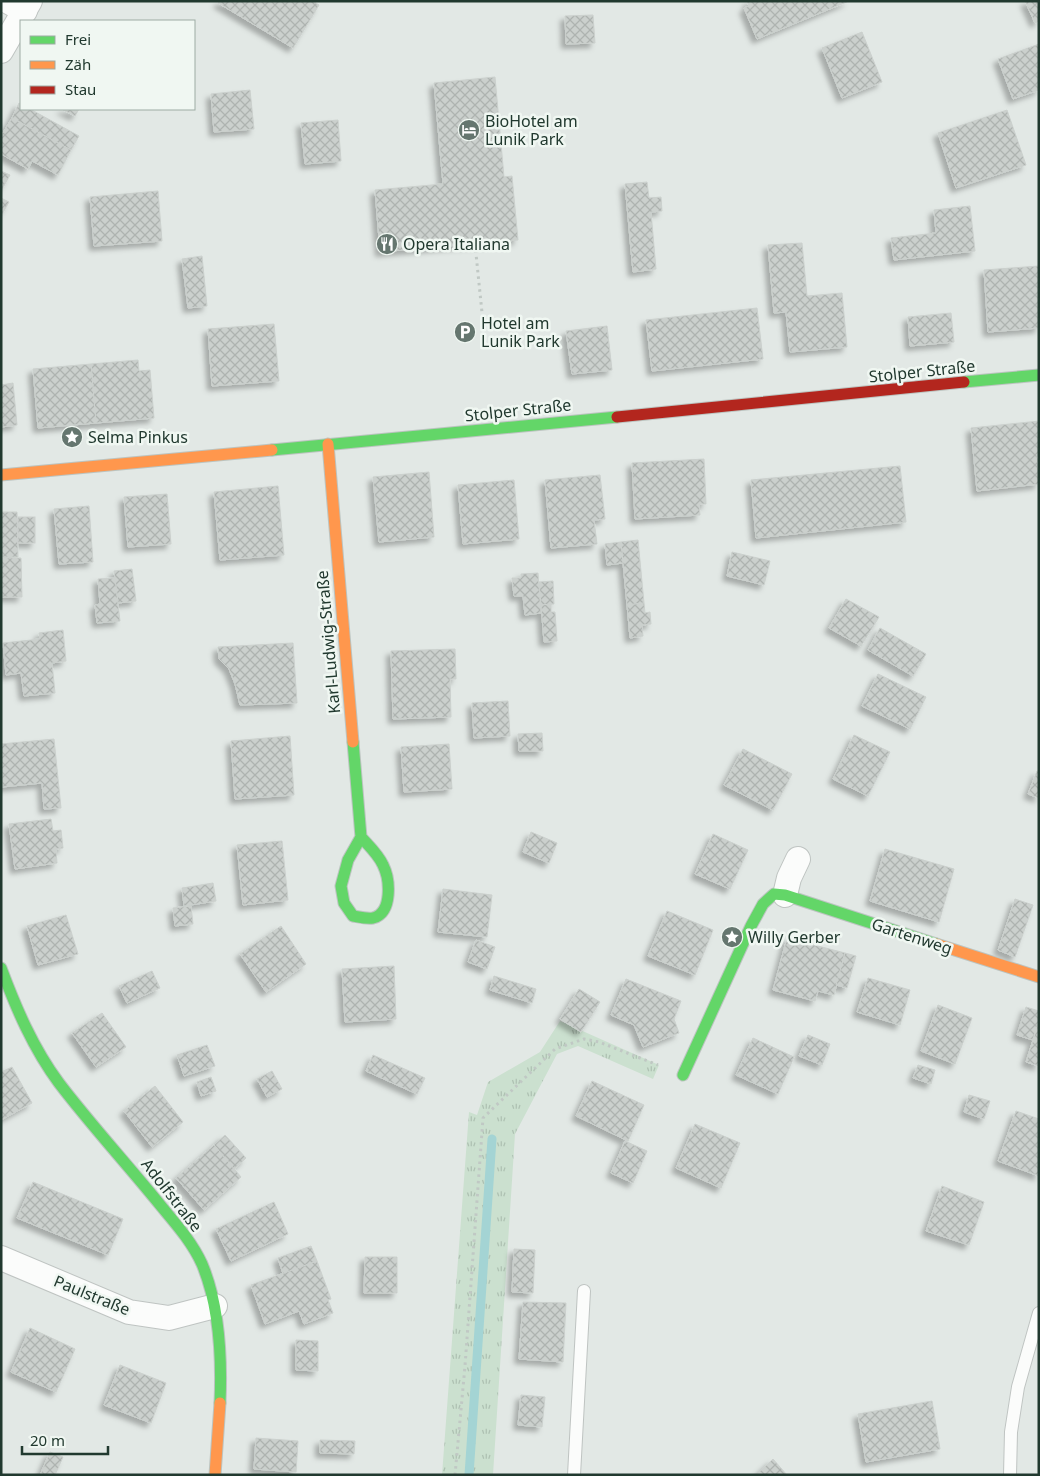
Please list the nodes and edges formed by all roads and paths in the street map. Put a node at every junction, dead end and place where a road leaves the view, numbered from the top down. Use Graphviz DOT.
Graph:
graph roads {
  1 [pos="21,5"];
  2 [pos="1,52"];
  3 [pos="475,244"];
  4 [pos="485,342"];
  5 [pos="1039,376"];
  6 [pos="328,444"];
  7 [pos="1,475"];
  8 [pos="361,837"];
  9 [pos="798,859"];
  10 [pos="784,895"];
  11 [pos="1,968"];
  12 [pos="1039,977"];
  13 [pos="683,1075"];
  14 [pos="1,1258"];
  15 [pos="584,1290"];
  16 [pos="215,1306"];
  17 [pos="1039,1314"];
  18 [pos="215,1475"];
  19 [pos="455,1475"];
  20 [pos="574,1475"];
  21 [pos="1010,1475"];
  1 -- 2 [label="street"];
  3 -- 4 [label="path"];
  5 -- 6 [label="street, Stolper Straße"];
  6 -- 7 [label="street, Stolper Straße"];
  6 -- 8 [label="street, Karl-Ludwig-Straße"];
  8 -- 8 [label="street"];
  9 -- 10 [label="street"];
  10 -- 12 [label="street, Gartenweg"];
  10 -- 13 [label="street"];
  11 -- 16 [label="street, Adolfstraße"];
  13 -- 19 [label="path"];
  14 -- 16 [label="street, Paulstraße"];
  15 -- 20 [label="lane"];
  16 -- 18 [label="street, Adolfstraße"];
  17 -- 21 [label="lane"];
}
